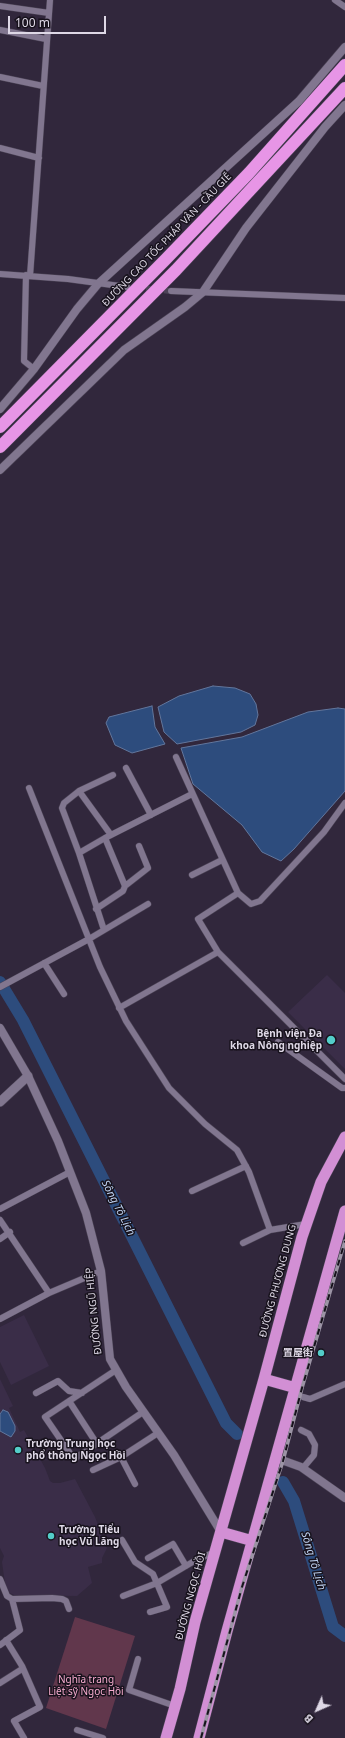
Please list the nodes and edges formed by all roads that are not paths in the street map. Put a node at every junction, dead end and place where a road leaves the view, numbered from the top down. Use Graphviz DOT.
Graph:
graph roads {
  1 [pos="50,0"];
  2 [pos="335,0"];
  3 [pos="0,6"];
  4 [pos="345,7"];
  5 [pos="49,13"];
  6 [pos="0,30"];
  7 [pos="46,39"];
  8 [pos="345,47"];
  9 [pos="345,65"];
  10 [pos="0,77"];
  11 [pos="43,86"];
  12 [pos="345,88"];
  13 [pos="345,105"];
  14 [pos="0,148"];
  15 [pos="39,158"];
  16 [pos="0,274"];
  17 [pos="28,275"];
  18 [pos="98,284"];
  19 [pos="127,287"];
  20 [pos="171,291"];
  21 [pos="203,292"];
  22 [pos="345,298"];
  23 [pos="34,369"];
  24 [pos="0,409"];
  25 [pos="0,427"];
  26 [pos="0,447"];
  27 [pos="0,470"];
  28 [pos="176,757"];
  29 [pos="126,768"];
  30 [pos="113,775"];
  31 [pos="29,788"];
  32 [pos="79,791"];
  33 [pos="192,794"];
  34 [pos="345,803"];
  35 [pos="151,815"];
  36 [pos="111,835"];
  37 [pos="104,838"];
  38 [pos="139,846"];
  39 [pos="79,853"];
  40 [pos="222,860"];
  41 [pos="192,875"];
  42 [pos="125,886"];
  43 [pos="238,893"];
  44 [pos="148,904"];
  45 [pos="96,909"];
  46 [pos="104,930"];
  47 [pos="89,939"];
  48 [pos="218,952"];
  49 [pos="44,963"];
  50 [pos="0,987"];
  51 [pos="64,994"];
  52 [pos="119,1008"];
  53 [pos="0,1028"];
  54 [pos="278,1042"];
  55 [pos="28,1076"];
  56 [pos="345,1079"];
  57 [pos="345,1088"];
  58 [pos="0,1102"];
  59 [pos="345,1137"];
  60 [pos="246,1166"];
  61 [pos="70,1172"];
  62 [pos="192,1191"];
  63 [pos="0,1209"];
  64 [pos="345,1211"];
  65 [pos="0,1220"];
  66 [pos="306,1224"];
  67 [pos="270,1230"];
  68 [pos="10,1232"];
  69 [pos="0,1238"];
  70 [pos="243,1243"];
  71 [pos="101,1271"];
  72 [pos="49,1294"];
  73 [pos="0,1319"];
  74 [pos="116,1370"];
  75 [pos="264,1379"];
  76 [pos="345,1384"];
  77 [pos="296,1388"];
  78 [pos="36,1393"];
  79 [pos="82,1393"];
  80 [pos="303,1397"];
  81 [pos="69,1401"];
  82 [pos="143,1412"];
  83 [pos="301,1430"];
  84 [pos="158,1433"];
  85 [pos="97,1444"];
  86 [pos="121,1457"];
  87 [pos="276,1458"];
  88 [pos="241,1460"];
  89 [pos="303,1468"];
  90 [pos="93,1470"];
  91 [pos="135,1484"];
  92 [pos="345,1498"];
  93 [pos="221,1532"];
  94 [pos="122,1540"];
  95 [pos="253,1541"];
  96 [pos="215,1552"];
  97 [pos="148,1558"];
  98 [pos="186,1566"];
  99 [pos="0,1579"];
  100 [pos="157,1582"];
  101 [pos="123,1596"];
  102 [pos="12,1598"];
  103 [pos="69,1609"];
  104 [pos="150,1612"];
  105 [pos="6,1640"];
  106 [pos="0,1645"];
  107 [pos="138,1659"];
  108 [pos="22,1669"];
  109 [pos="0,1683"];
  110 [pos="175,1706"];
  111 [pos="77,1730"];
  112 [pos="24,1738"];
  113 [pos="102,1738"];
  114 [pos="166,1738"];
  115 [pos="199,1738"];
  1 -- 5 [label="street"];
  2 -- 4 [label="street"];
  3 -- 5 [label="street"];
  5 -- 7 [label="street"];
  6 -- 7 [label="street"];
  7 -- 11 [label="street"];
  8 -- 18 [label="street"];
  9 -- 25 [label="highway, ĐƯỜNG CAO TỐC PHÁP VÂN - CẦU GIẼ"];
  10 -- 11 [label="street"];
  11 -- 15 [label="street"];
  12 -- 26 [label="highway"];
  13 -- 21 [label="street"];
  14 -- 15 [label="street"];
  15 -- 17 [label="street"];
  16 -- 17 [label="street"];
  17 -- 18 [label="street"];
  17 -- 23 [label="street"];
  18 -- 19 [label="street"];
  18 -- 23 [label="street"];
  20 -- 21 [label="street"];
  21 -- 22 [label="street"];
  21 -- 27 [label="street"];
  23 -- 24 [label="street"];
  28 -- 33 [label="street"];
  29 -- 35 [label="street"];
  30 -- 32 [label="street"];
  31 -- 47 [label="street"];
  32 -- 36 [label="street"];
  32 -- 39 [label="street"];
  33 -- 35 [label="street"];
  33 -- 40 [label="street"];
  34 -- 43 [label="street"];
  35 -- 36 [label="street"];
  36 -- 37 [label="street"];
  37 -- 39 [label="street"];
  37 -- 42 [label="street"];
  38 -- 42 [label="street"];
  39 -- 45 [label="street"];
  40 -- 41 [label="street"];
  40 -- 43 [label="street"];
  42 -- 45 [label="street"];
  43 -- 48 [label="street"];
  44 -- 46 [label="street"];
  45 -- 46 [label="street"];
  46 -- 47 [label="street"];
  47 -- 49 [label="street"];
  47 -- 52 [label="street"];
  48 -- 52 [label="street"];
  48 -- 56 [label="street"];
  49 -- 50 [label="street"];
  49 -- 51 [label="street"];
  52 -- 60 [label="street"];
  53 -- 55 [label="street, ĐƯỜNG NGŨ HIỆP"];
  54 -- 57 [label="street"];
  55 -- 58 [label="main road"];
  55 -- 61 [label="street, ĐƯỜNG NGŨ HIỆP"];
  59 -- 66 [label="highway, ĐƯỜNG PHƯƠNG DUNG"];
  60 -- 62 [label="street"];
  60 -- 67 [label="street"];
  61 -- 63 [label="street"];
  61 -- 71 [label="street, ĐƯỜNG NGŨ HIỆP"];
  64 -- 77 [label="highway"];
  65 -- 68 [label="street"];
  66 -- 67 [label="street"];
  66 -- 75 [label="highway, ĐƯỜNG PHƯƠNG DUNG"];
  67 -- 70 [label="street"];
  68 -- 69 [label="street"];
  68 -- 72 [label="street"];
  71 -- 72 [label="street"];
  71 -- 74 [label="street, ĐƯỜNG NGŨ HIỆP"];
  72 -- 73 [label="street"];
  74 -- 79 [label="street"];
  74 -- 82 [label="street, ĐƯỜNG NGŨ HIỆP"];
  75 -- 77 [label="highway"];
  75 -- 88 [label="highway, ĐƯỜNG PHƯƠNG DUNG"];
  76 -- 80 [label="street"];
  77 -- 87 [label="highway"];
  78 -- 79 [label="street"];
  79 -- 81 [label="street"];
  81 -- 85 [label="street"];
  81 -- 85 [label="street"];
  82 -- 84 [label="street, ĐƯỜNG NGŨ HIỆP"];
  82 -- 85 [label="street"];
  83 -- 89 [label="street"];
  84 -- 86 [label="street"];
  84 -- 93 [label="street, ĐƯỜNG NGŨ HIỆP"];
  86 -- 90 [label="street"];
  86 -- 91 [label="street"];
  87 -- 89 [label="street"];
  87 -- 95 [label="highway"];
  88 -- 93 [label="highway, ĐƯỜNG NGỌC HỒI"];
  89 -- 92 [label="street"];
  93 -- 95 [label="highway"];
  93 -- 96 [label="highway, ĐƯỜNG NGỌC HỒI"];
  94 -- 100 [label="street"];
  95 -- 115 [label="highway"];
  96 -- 98 [label="street"];
  96 -- 110 [label="highway, ĐƯỜNG NGỌC HỒI"];
  97 -- 98 [label="street"];
  98 -- 100 [label="street"];
  99 -- 102 [label="street"];
  100 -- 101 [label="street"];
  100 -- 104 [label="street"];
  102 -- 103 [label="street"];
  102 -- 105 [label="street"];
  105 -- 106 [label="street"];
  105 -- 108 [label="street"];
  107 -- 110 [label="street"];
  108 -- 109 [label="street"];
  108 -- 112 [label="street"];
  110 -- 114 [label="highway, ĐƯỜNG NGỌC HỒI"];
  111 -- 113 [label="street"];
}
